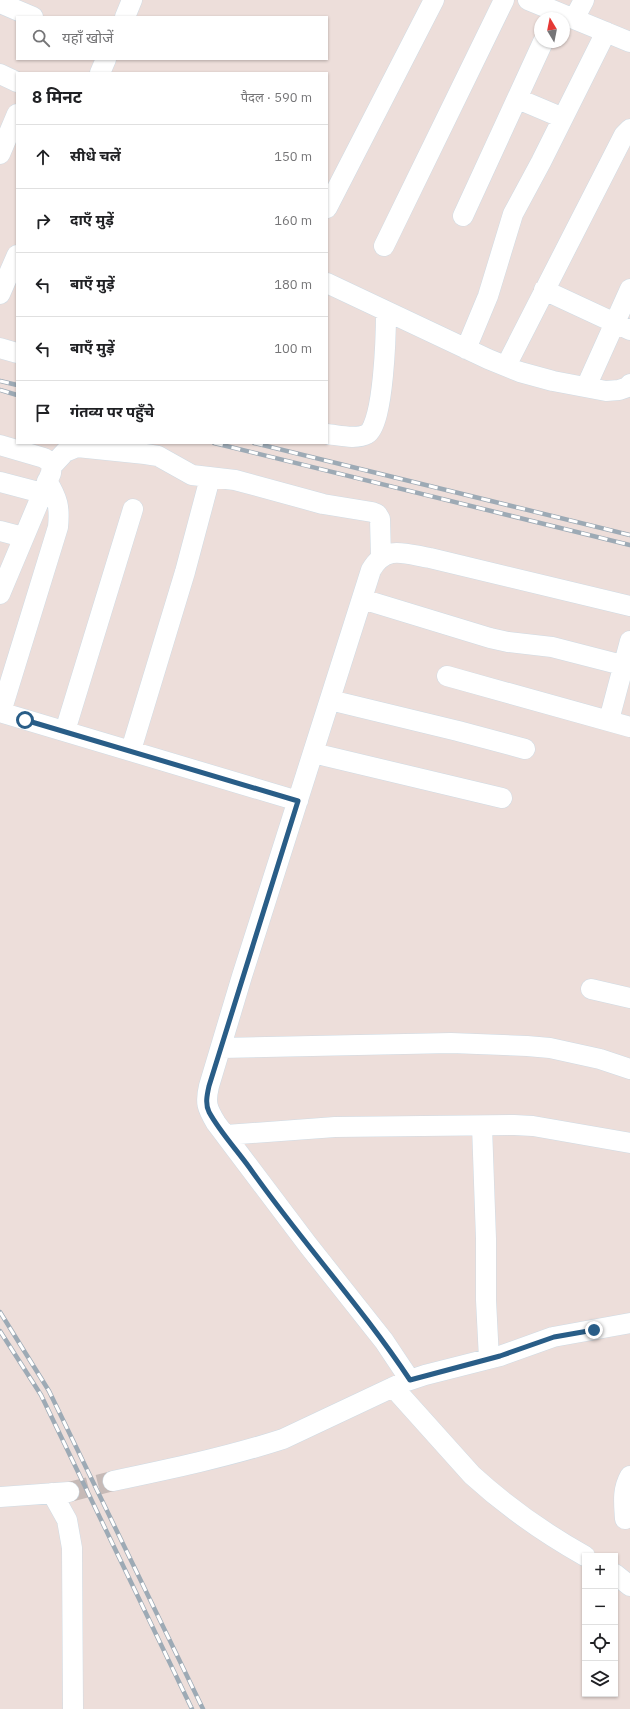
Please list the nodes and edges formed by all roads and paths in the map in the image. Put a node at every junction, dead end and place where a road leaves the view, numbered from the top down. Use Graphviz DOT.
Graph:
graph roads {
  1 [pos="132,0"];
  2 [pos="504,0"];
  3 [pos="528,0"];
  4 [pos="584,0"];
  5 [pos="429,2"];
  6 [pos="0,3"];
  7 [pos="551,12"];
  8 [pos="568,12"];
  9 [pos="31,16"];
  10 [pos="125,16"];
  11 [pos="570,20"];
  12 [pos="606,32"];
  13 [pos="630,42"];
  14 [pos="540,48"];
  15 [pos="106,60"];
  16 [pos="100,72"];
  17 [pos="0,74"];
  18 [pos="16,82"];
  19 [pos="518,99"];
  20 [pos="16,116"];
  21 [pos="563,118"];
  22 [pos="630,129"];
  23 [pos="0,154"];
  24 [pos="328,206"];
  25 [pos="463,216"];
  26 [pos="384,246"];
  27 [pos="16,258"];
  28 [pos="328,284"];
  29 [pos="630,288"];
  30 [pos="544,290"];
  31 [pos="6,292"];
  32 [pos="386,311"];
  33 [pos="622,326"];
  34 [pos="0,348"];
  35 [pos="466,349"];
  36 [pos="16,353"];
  37 [pos="506,366"];
  38 [pos="630,384"];
  39 [pos="586,387"];
  40 [pos="328,434"];
  41 [pos="0,445"];
  42 [pos="210,478"];
  43 [pos="47,480"];
  44 [pos="0,482"];
  45 [pos="133,509"];
  46 [pos="0,531"];
  47 [pos="23,537"];
  48 [pos="381,557"];
  49 [pos="0,594"];
  50 [pos="362,599"];
  51 [pos="630,606"];
  52 [pos="630,641"];
  53 [pos="627,666"];
  54 [pos="447,676"];
  55 [pos="330,700"];
  56 [pos="0,712"];
  57 [pos="609,720"];
  58 [pos="630,727"];
  59 [pos="65,731"];
  60 [pos="525,749"];
  61 [pos="131,750"];
  62 [pos="313,752"];
  63 [pos="502,798"];
  64 [pos="298,801"];
  65 [pos="591,989"];
  66 [pos="630,998"];
  67 [pos="221,1048"];
  68 [pos="630,1069"];
  69 [pos="482,1126"];
  70 [pos="226,1136"];
  71 [pos="630,1143"];
  72 [pos="630,1323"];
  73 [pos="489,1359"];
  74 [pos="402,1384"];
  75 [pos="630,1476"];
  76 [pos="113,1481"];
  77 [pos="0,1497"];
  78 [pos="625,1519"];
  79 [pos="582,1554"];
  80 [pos="618,1576"];
  81 [pos="630,1586"];
  82 [pos="73,1709"];
  1 -- 10 [label="street"];
  2 -- 26 [label="street"];
  3 -- 7 [label="street"];
  4 -- 8 [label="street"];
  5 -- 24 [label="street"];
  6 -- 9 [label="street"];
  11 -- 12 [label="street"];
  12 -- 13 [label="street"];
  12 -- 21 [label="street"];
  14 -- 19 [label="street"];
  15 -- 16 [label="street"];
  17 -- 18 [label="street"];
  19 -- 21 [label="street"];
  19 -- 25 [label="street"];
  20 -- 23 [label="street"];
  21 -- 35 [label="street"];
  22 -- 30 [label="street"];
  27 -- 31 [label="street"];
  28 -- 32 [label="street"];
  29 -- 33 [label="street"];
  30 -- 33 [label="street"];
  30 -- 37 [label="street"];
  32 -- 35 [label="street"];
  32 -- 40 [label="street"];
  33 -- 39 [label="street"];
  34 -- 36 [label="street"];
  35 -- 37 [label="street"];
  37 -- 39 [label="street"];
  38 -- 39 [label="street"];
  41 -- 43 [label="street"];
  42 -- 43 [label="street"];
  42 -- 48 [label="street"];
  42 -- 61 [label="street"];
  43 -- 44 [label="street"];
  43 -- 47 [label="street"];
  43 -- 56 [label="street"];
  45 -- 59 [label="street"];
  46 -- 47 [label="street"];
  47 -- 49 [label="street"];
  48 -- 50 [label="street"];
  48 -- 51 [label="street"];
  50 -- 53 [label="street"];
  50 -- 55 [label="street"];
  52 -- 53 [label="street"];
  53 -- 57 [label="street"];
  54 -- 57 [label="street"];
  55 -- 60 [label="street"];
  55 -- 62 [label="street"];
  56 -- 59 [label="street"];
  57 -- 58 [label="street"];
  59 -- 61 [label="street"];
  61 -- 64 [label="street"];
  62 -- 63 [label="street"];
  62 -- 64 [label="street"];
  64 -- 67 [label="street"];
  65 -- 66 [label="street"];
  67 -- 68 [label="street"];
  67 -- 70 [label="street"];
  69 -- 70 [label="street"];
  69 -- 71 [label="street"];
  69 -- 73 [label="street"];
  70 -- 74 [label="street"];
  72 -- 73 [label="street"];
  73 -- 74 [label="street"];
  74 -- 76 [label="street"];
  74 -- 79 [label="street"];
  75 -- 78 [label="street"];
  77 -- 82 [label="street"];
  80 -- 81 [label="street"];
}
